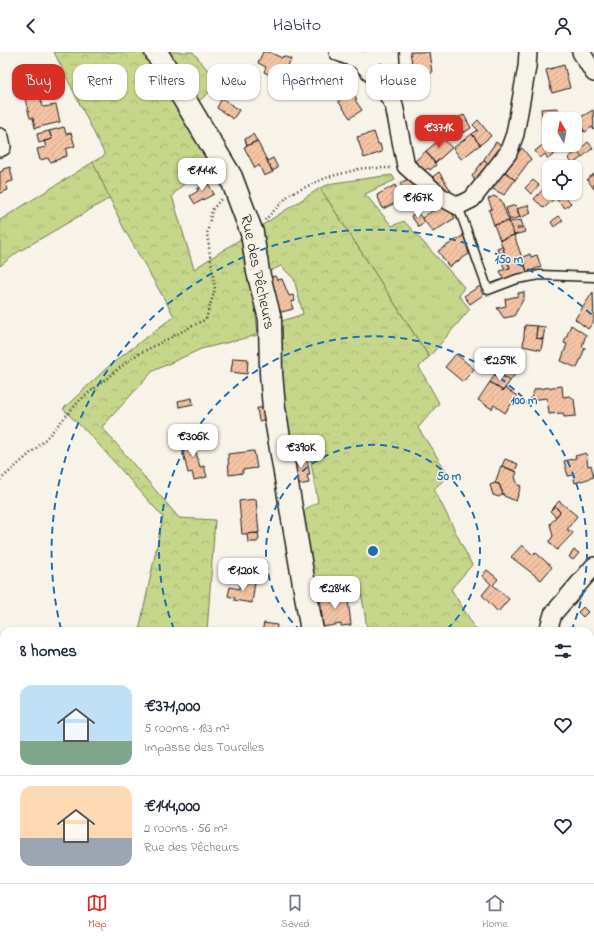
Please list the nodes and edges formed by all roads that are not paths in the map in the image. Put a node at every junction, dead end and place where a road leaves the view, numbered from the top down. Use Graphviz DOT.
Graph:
graph roads {
  1 [pos="156,52"];
  2 [pos="338,52"];
  3 [pos="382,52"];
  4 [pos="390,52"];
  5 [pos="528,52"];
  6 [pos="581,52"];
  7 [pos="360,61"];
  8 [pos="594,72"];
  9 [pos="394,105"];
  10 [pos="0,137"];
  11 [pos="0,148"];
  12 [pos="458,206"];
  13 [pos="594,277"];
  14 [pos="594,566"];
  15 [pos="311,627"];
  16 [pos="549,627"];
  1 -- 15 [label="street, Rue des Pêcheurs"];
  2 -- 7 [label="street"];
  3 -- 7 [label="street"];
  4 -- 9 [label="street"];
  5 -- 12 [label="street"];
  6 -- 8 [label="street"];
  7 -- 9 [label="street"];
  9 -- 12 [label="street"];
  10 -- 11 [label="street"];
  12 -- 13 [label="lane"];
  14 -- 16 [label="street"];
}
